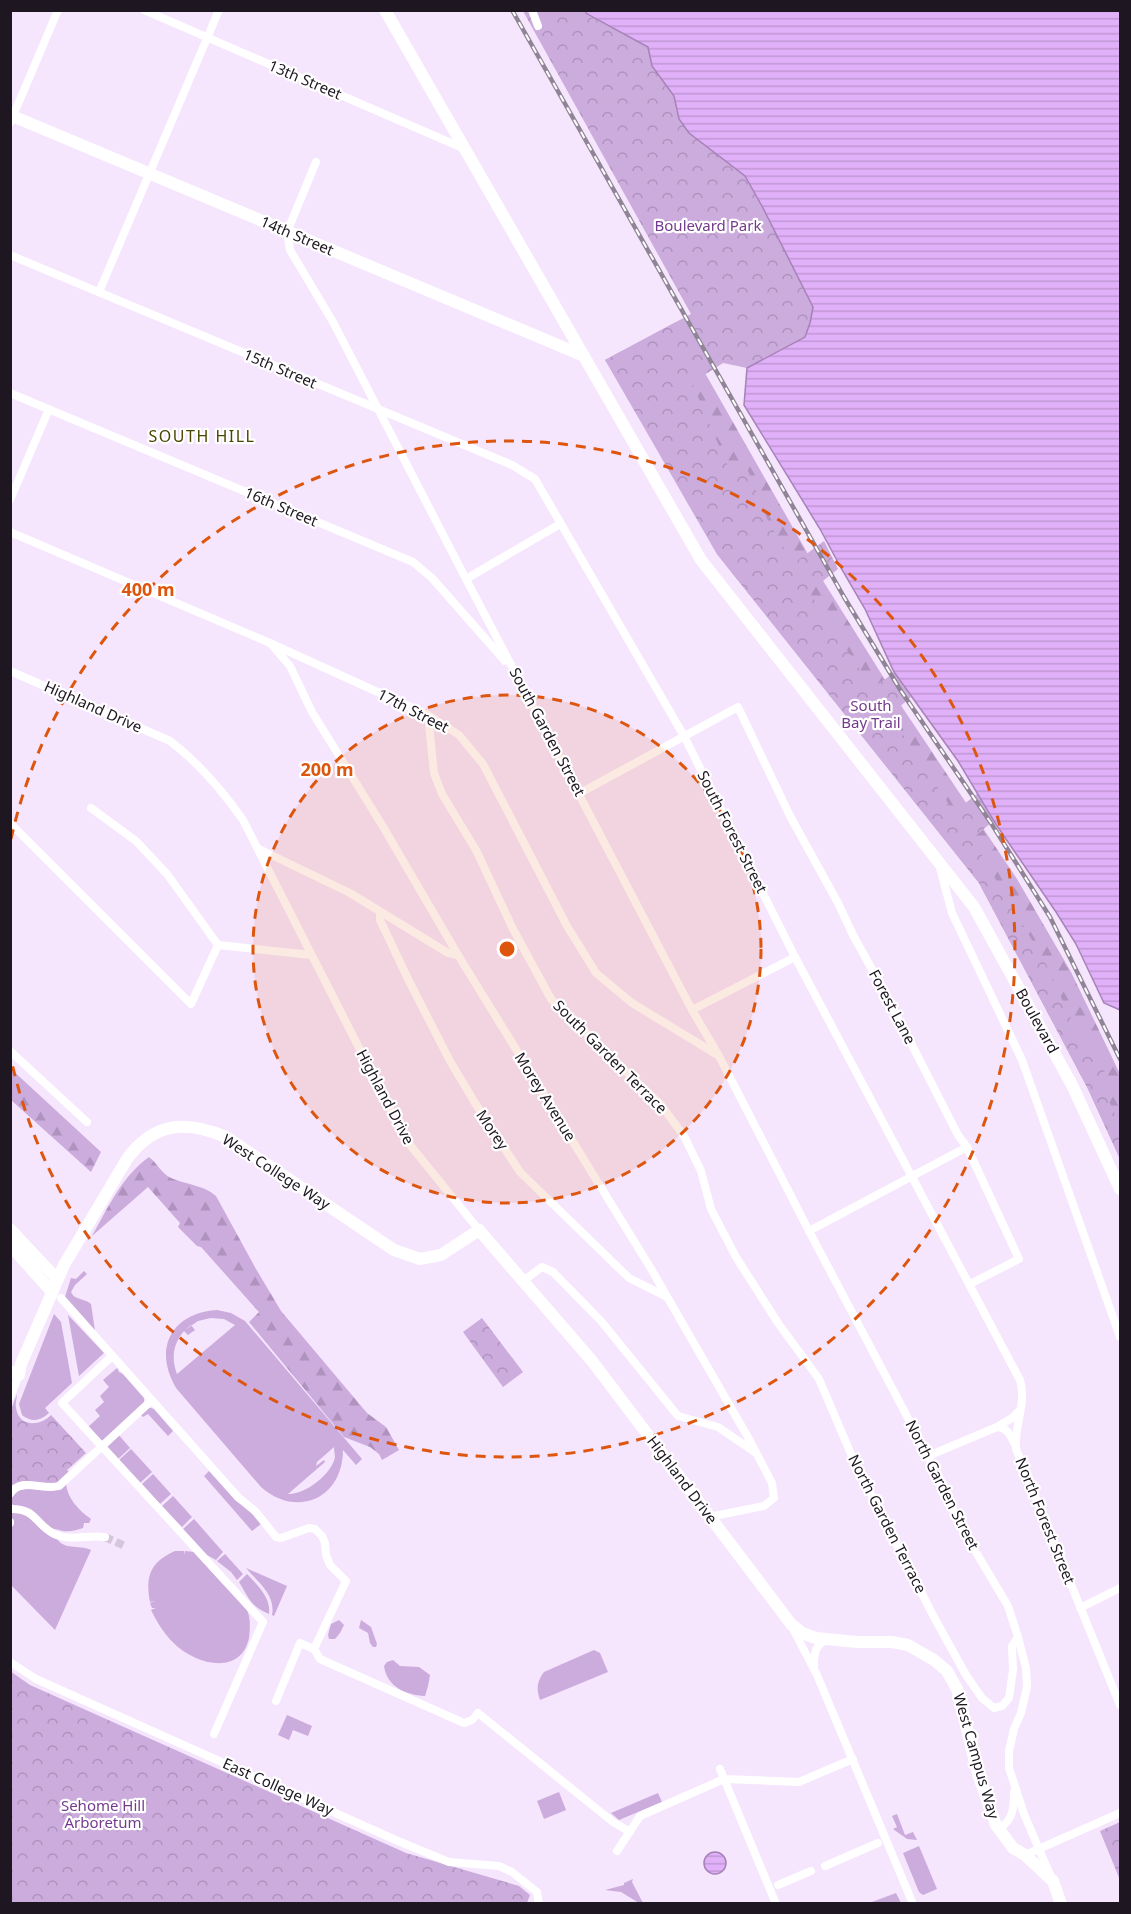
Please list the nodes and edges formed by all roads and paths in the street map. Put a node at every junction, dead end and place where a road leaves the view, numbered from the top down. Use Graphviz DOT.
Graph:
graph roads {
  1 [pos="58,10"];
  2 [pos="144,10"];
  3 [pos="219,10"];
  4 [pos="385,10"];
  5 [pos="532,10"];
  6 [pos="538,26"];
  7 [pos="208,38"];
  8 [pos="11,118"];
  9 [pos="465,149"];
  10 [pos="316,162"];
  11 [pos="150,174"];
  12 [pos="287,232"];
  13 [pos="10,255"];
  14 [pos="99,292"];
  15 [pos="584,356"];
  16 [pos="10,393"];
  17 [pos="49,409"];
  18 [pos="380,410"];
  19 [pos="543,492"];
  20 [pos="10,500"];
  21 [pos="560,524"];
  22 [pos="10,532"];
  23 [pos="466,579"];
  24 [pos="270,643"];
  25 [pos="10,671"];
  26 [pos="515,673"];
  27 [pos="428,715"];
  28 [pos="684,736"];
  29 [pos="579,793"];
  30 [pos="91,808"];
  31 [pos="10,823"];
  32 [pos="259,849"];
  33 [pos="938,861"];
  34 [pos="380,913"];
  35 [pos="218,945"];
  36 [pos="311,955"];
  37 [pos="458,955"];
  38 [pos="795,957"];
  39 [pos="692,1010"];
  40 [pos="10,1051"];
  41 [pos="719,1056"];
  42 [pos="87,1122"];
  43 [pos="967,1147"];
  44 [pos="913,1176"];
  45 [pos="1120,1189"];
  46 [pos="10,1229"];
  47 [pos="478,1230"];
  48 [pos="809,1231"];
  49 [pos="10,1245"];
  50 [pos="742,1267"];
  51 [pos="57,1279"];
  52 [pos="523,1281"];
  53 [pos="970,1284"];
  54 [pos="56,1294"];
  55 [pos="668,1297"];
  56 [pos="1120,1337"];
  57 [pos="112,1356"];
  58 [pos="15,1367"];
  59 [pos="10,1397"];
  60 [pos="152,1400"];
  61 [pos="1022,1407"];
  62 [pos="997,1427"];
  63 [pos="102,1447"];
  64 [pos="1016,1449"];
  65 [pos="757,1453"];
  66 [pos="928,1456"];
  67 [pos="10,1494"];
  68 [pos="10,1509"];
  69 [pos="709,1516"];
  70 [pos="105,1537"];
  71 [pos="1120,1588"];
  72 [pos="1080,1608"];
  73 [pos="790,1624"];
  74 [pos="1018,1637"];
  75 [pos="829,1639"];
  76 [pos="314,1649"];
  77 [pos="10,1662"];
  78 [pos="814,1668"];
  79 [pos="276,1701"];
  80 [pos="1120,1705"];
  81 [pos="214,1734"];
  82 [pos="853,1759"];
  83 [pos="720,1769"];
  84 [pos="724,1779"];
  85 [pos="1014,1786"];
  86 [pos="1120,1813"];
  87 [pos="999,1829"];
  88 [pos="630,1832"];
  89 [pos="878,1843"];
  90 [pos="1040,1847"];
  91 [pos="618,1851"];
  92 [pos="1025,1855"];
  93 [pos="825,1866"];
  94 [pos="811,1871"];
  95 [pos="1053,1881"];
  96 [pos="778,1885"];
  97 [pos="539,1904"];
  98 [pos="776,1904"];
  99 [pos="913,1904"];
  100 [pos="1061,1904"];
  1 -- 8 [label="street"];
  2 -- 7 [label="street, 13th Street"];
  3 -- 7 [label="street"];
  4 -- 9 [label="street, Boulevard"];
  5 -- 6 [label="street"];
  7 -- 9 [label="street, 13th Street"];
  7 -- 11 [label="street"];
  8 -- 11 [label="street, 14th Street"];
  9 -- 15 [label="street, Boulevard"];
  10 -- 12 [label="street"];
  11 -- 12 [label="street, 14th Street"];
  11 -- 14 [label="street"];
  12 -- 15 [label="street, 14th Street"];
  12 -- 18 [label="street, South Garden Street"];
  13 -- 14 [label="street, 15th Street"];
  14 -- 18 [label="street, 15th Street"];
  15 -- 33 [label="street, Boulevard"];
  16 -- 17 [label="street, 16th Street"];
  17 -- 20 [label="street"];
  17 -- 26 [label="street, 16th Street"];
  18 -- 19 [label="street, 15th Street"];
  18 -- 23 [label="street, South Garden Street"];
  19 -- 21 [label="street, South Forest Street"];
  21 -- 23 [label="street"];
  21 -- 28 [label="street, South Forest Street"];
  22 -- 24 [label="street, 17th Street"];
  23 -- 26 [label="street, South Garden Street"];
  24 -- 27 [label="street, 17th Street"];
  24 -- 37 [label="street, Morey Avenue"];
  25 -- 32 [label="street, Highland Drive"];
  26 -- 29 [label="street, South Garden Street"];
  27 -- 41 [label="street, 17th Street"];
  27 -- 50 [label="street, South Garden Terrace"];
  28 -- 29 [label="street"];
  28 -- 38 [label="street, South Forest Street"];
  28 -- 43 [label="street, Forest Lane"];
  29 -- 39 [label="street, South Garden Street"];
  30 -- 35 [label="street"];
  31 -- 35 [label="street"];
  32 -- 34 [label="street"];
  32 -- 36 [label="street, Highland Drive"];
  33 -- 45 [label="street, Boulevard"];
  33 -- 56 [label="street"];
  34 -- 37 [label="street"];
  34 -- 55 [label="street, Morey"];
  35 -- 36 [label="street"];
  36 -- 47 [label="street, Highland Drive"];
  37 -- 55 [label="street, Morey Avenue"];
  38 -- 39 [label="street"];
  38 -- 44 [label="street, South Forest Street"];
  39 -- 41 [label="street, South Garden Street"];
  40 -- 42 [label="street"];
  41 -- 48 [label="street, South Garden Street"];
  43 -- 44 [label="street"];
  43 -- 53 [label="street, Forest Lane"];
  44 -- 48 [label="street"];
  44 -- 53 [label="street, North Forest Street"];
  46 -- 51 [label="street"];
  47 -- 51 [label="street, West College Way"];
  47 -- 52 [label="street, Highland Drive"];
  48 -- 66 [label="street, North Garden Street"];
  49 -- 54 [label="street"];
  50 -- 74 [label="street, North Garden Terrace"];
  51 -- 54 [label="street, West College Way"];
  52 -- 65 [label="street"];
  52 -- 69 [label="street, Highland Drive"];
  53 -- 61 [label="street, North Forest Street"];
  54 -- 57 [label="street"];
  54 -- 58 [label="street, West College Way"];
  55 -- 65 [label="street, Morey Avenue"];
  57 -- 60 [label="street"];
  57 -- 63 [label="street"];
  58 -- 59 [label="street"];
  60 -- 63 [label="street"];
  60 -- 76 [label="street"];
  61 -- 62 [label="street"];
  61 -- 64 [label="street, North Forest Street"];
  62 -- 64 [label="street"];
  62 -- 66 [label="street"];
  63 -- 67 [label="street"];
  63 -- 81 [label="street"];
  64 -- 72 [label="street, North Forest Street"];
  65 -- 69 [label="street, Morey Avenue"];
  66 -- 74 [label="street, North Garden Street"];
  68 -- 70 [label="street"];
  69 -- 73 [label="street, Highland Drive"];
  71 -- 72 [label="street"];
  72 -- 80 [label="street, North Forest Street"];
  73 -- 75 [label="street, West Campus Way"];
  73 -- 78 [label="street"];
  74 -- 85 [label="street, North Garden Street"];
  75 -- 78 [label="street"];
  75 -- 87 [label="street, West Campus Way"];
  76 -- 79 [label="street"];
  76 -- 88 [label="street"];
  77 -- 97 [label="street, East College Way"];
  78 -- 82 [label="street"];
  82 -- 84 [label="street"];
  82 -- 99 [label="street"];
  83 -- 84 [label="street"];
  84 -- 88 [label="street"];
  84 -- 98 [label="street"];
  85 -- 87 [label="street, North Garden Street"];
  85 -- 90 [label="street, North Garden Street"];
  86 -- 90 [label="street"];
  87 -- 92 [label="street, West Campus Way"];
  88 -- 91 [label="street"];
  89 -- 93 [label="street"];
  90 -- 92 [label="street"];
  90 -- 95 [label="street, North Garden Street"];
  92 -- 95 [label="street, West Campus Way"];
  94 -- 96 [label="street"];
  95 -- 100 [label="street, North Garden Street"];
}
